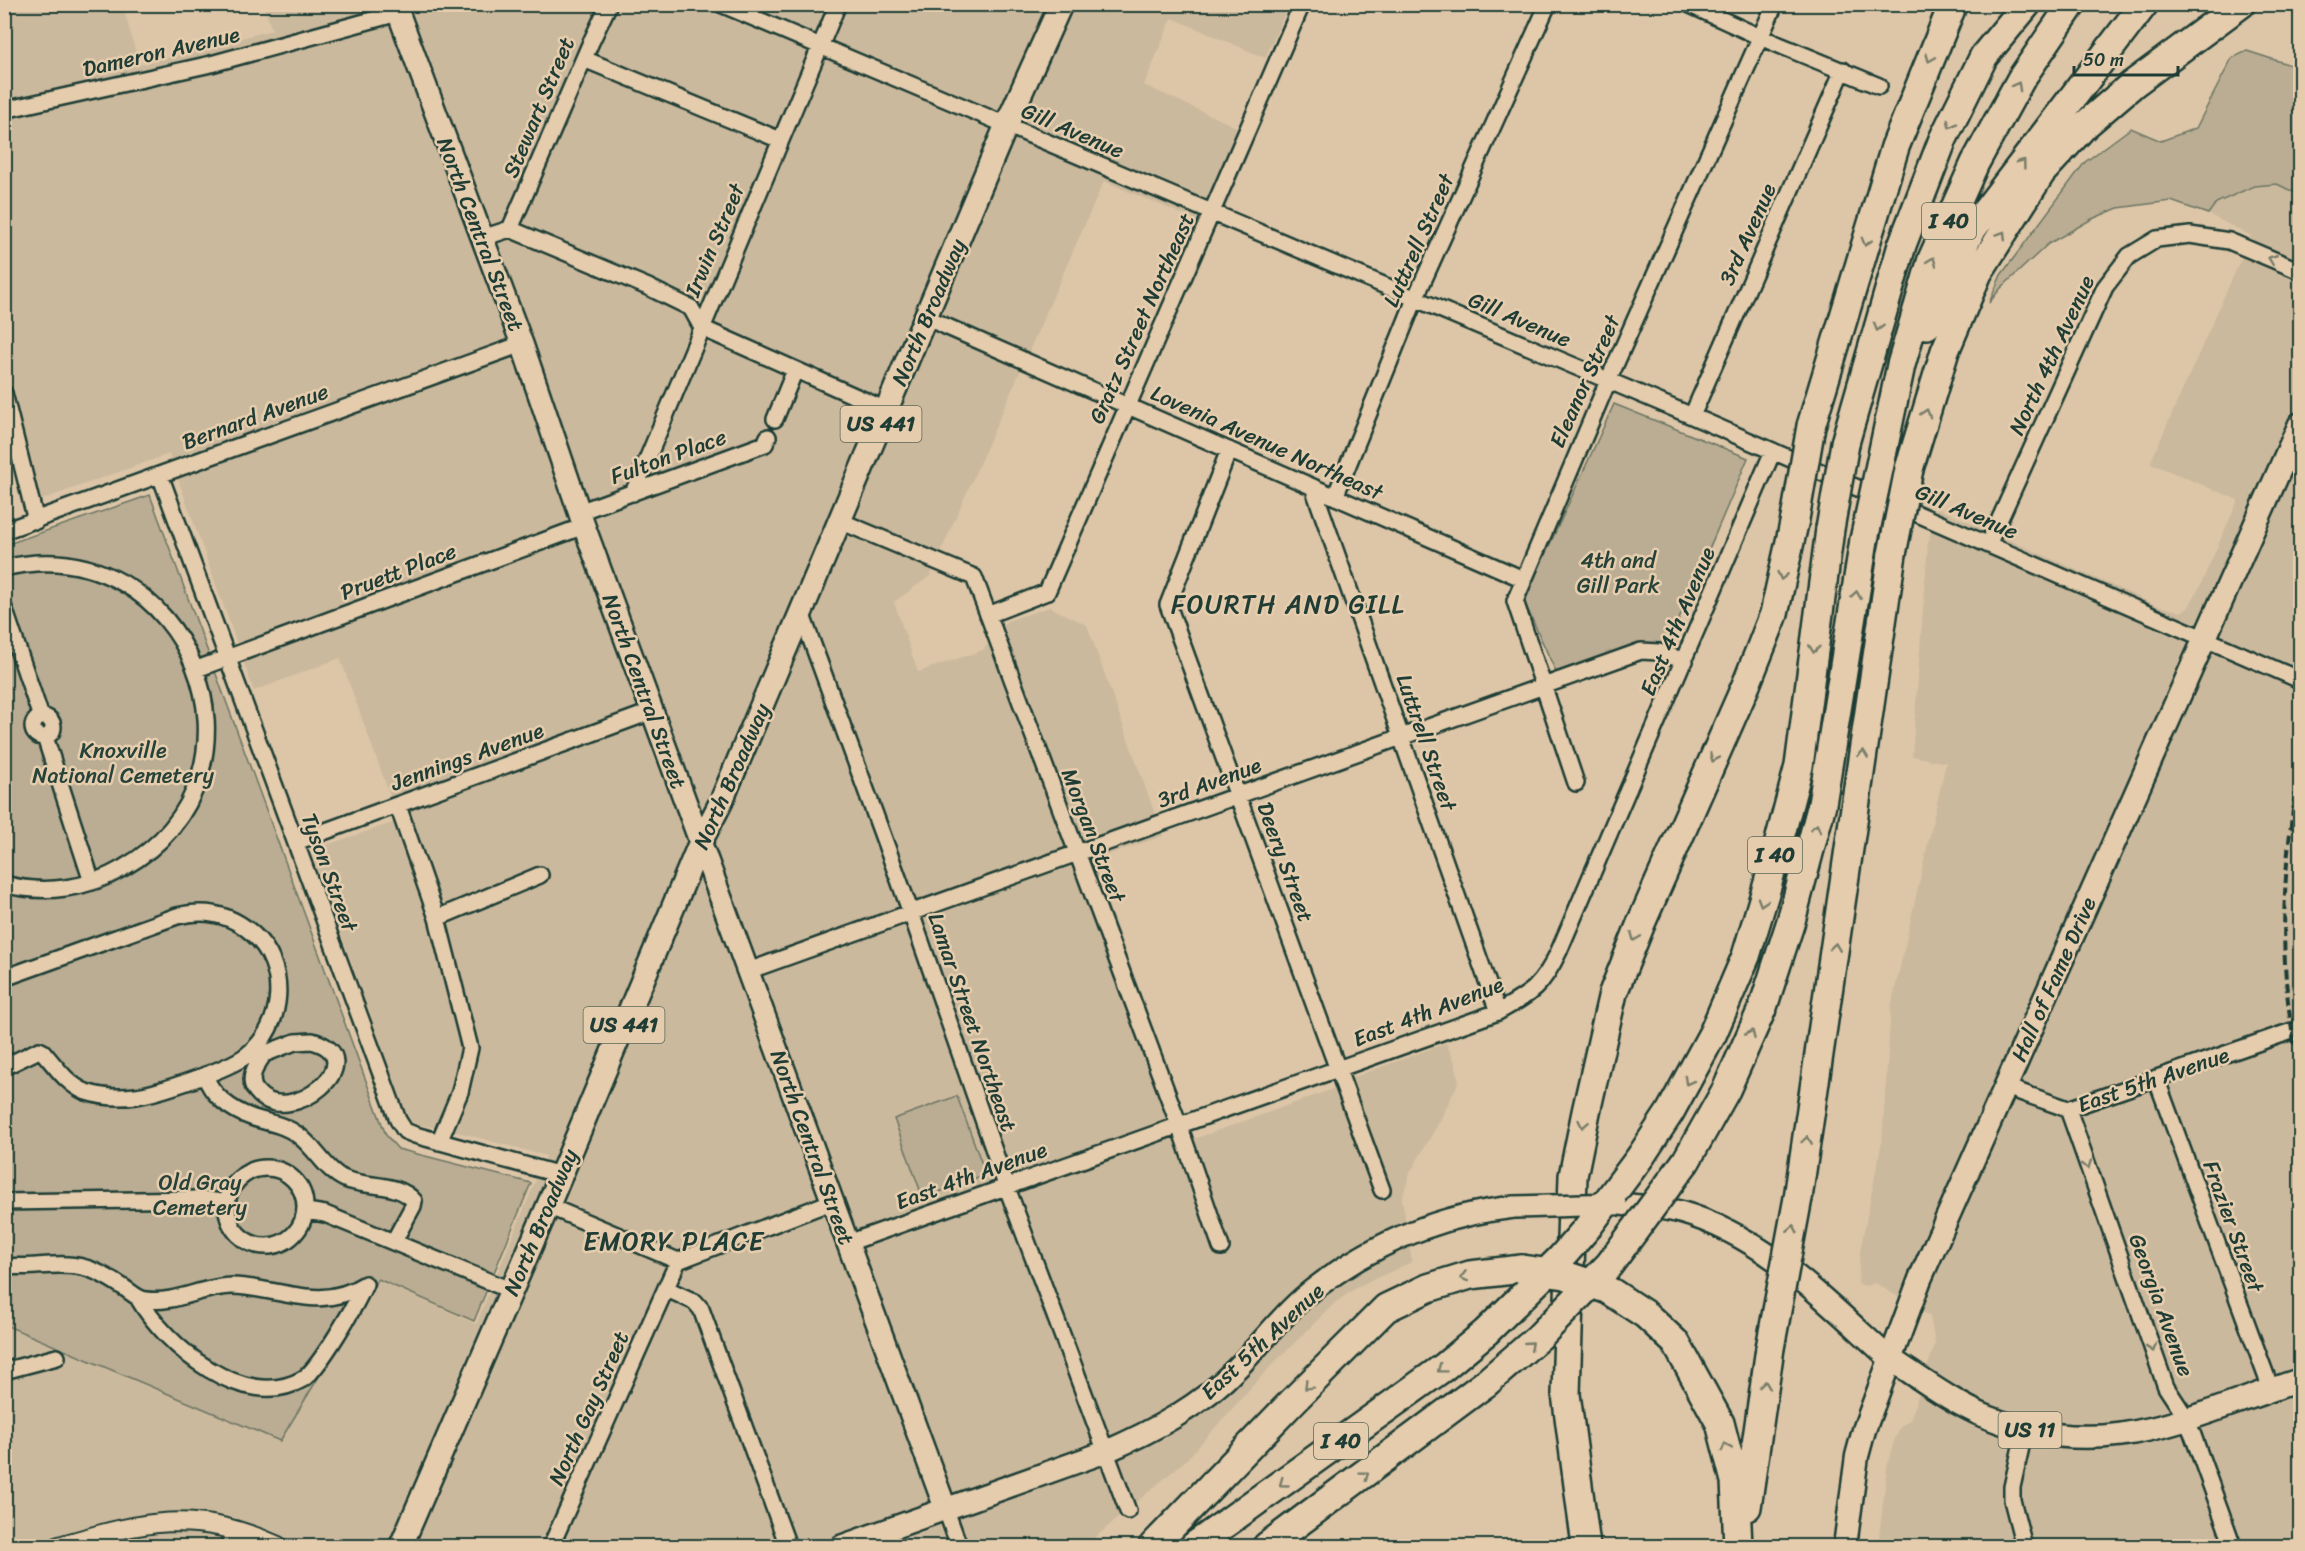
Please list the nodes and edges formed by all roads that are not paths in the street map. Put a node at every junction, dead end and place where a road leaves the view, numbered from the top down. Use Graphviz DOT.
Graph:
graph roads {
  1 [pos="609,4"];
  2 [pos="721,4"];
  3 [pos="838,4"];
  4 [pos="1061,4"];
  5 [pos="1302,4"];
  6 [pos="1548,4"];
  7 [pos="1688,4"];
  8 [pos="1775,4"];
  9 [pos="1953,4"];
  10 [pos="2011,4"];
  11 [pos="2027,4"];
  12 [pos="2072,4"];
  13 [pos="2144,4"];
  14 [pos="2241,4"];
  15 [pos="396,9"];
  16 [pos="1760,37"];
  17 [pos="819,47"];
  18 [pos="1984,57"];
  19 [pos="584,58"];
  20 [pos="1843,70"];
  21 [pos="1879,86"];
  22 [pos="4,110"];
  23 [pos="1006,126"];
  24 [pos="780,140"];
  25 [pos="1211,213"];
  26 [pos="510,229"];
  27 [pos="482,238"];
  28 [pos="2301,271"];
  29 [pos="1415,299"];
  30 [pos="927,318"];
  31 [pos="702,328"];
  32 [pos="522,344"];
  33 [pos="795,370"];
  34 [pos="1608,381"];
  35 [pos="4,393"];
  36 [pos="1127,406"];
  37 [pos="886,410"];
  38 [pos="1692,416"];
  39 [pos="1891,418"];
  40 [pos="775,419"];
  41 [pos="2301,424"];
  42 [pos="768,437"];
  43 [pos="1229,450"];
  44 [pos="1773,451"];
  45 [pos="160,475"];
  46 [pos="1313,487"];
  47 [pos="633,493"];
  48 [pos="1335,497"];
  49 [pos="581,519"];
  50 [pos="36,521"];
  51 [pos="840,521"];
  52 [pos="4,531"];
  53 [pos="1988,544"];
  54 [pos="4,568"];
  55 [pos="1523,579"];
  56 [pos="4,608"];
  57 [pos="802,615"];
  58 [pos="988,615"];
  59 [pos="2204,637"];
  60 [pos="228,658"];
  61 [pos="1685,661"];
  62 [pos="197,669"];
  63 [pos="2301,680"];
  64 [pos="1543,687"];
  65 [pos="653,711"];
  66 [pos="1402,738"];
  67 [pos="1576,783"];
  68 [pos="1238,796"];
  69 [pos="398,806"];
  70 [pos="296,842"];
  71 [pos="700,843"];
  72 [pos="1077,854"];
  73 [pos="540,875"];
  74 [pos="92,882"];
  75 [pos="4,884"];
  76 [pos="911,913"];
  77 [pos="437,918"];
  78 [pos="748,971"];
  79 [pos="4,978"];
  80 [pos="1497,1012"];
  81 [pos="2301,1032"];
  82 [pos="260,1050"];
  83 [pos="4,1067"];
  84 [pos="1338,1070"];
  85 [pos="205,1075"];
  86 [pos="2156,1078"];
  87 [pos="2006,1087"];
  88 [pos="2068,1109"];
  89 [pos="1179,1125"];
  90 [pos="439,1142"];
  91 [pos="561,1175"];
  92 [pos="1006,1185"];
  93 [pos="1382,1190"];
  94 [pos="4,1202"];
  95 [pos="831,1202"];
  96 [pos="227,1203"];
  97 [pos="548,1206"];
  98 [pos="306,1211"];
  99 [pos="394,1241"];
  100 [pos="848,1244"];
  101 [pos="1221,1247"];
  102 [pos="678,1261"];
  103 [pos="4,1266"];
  104 [pos="667,1289"];
  105 [pos="510,1290"];
  106 [pos="138,1298"];
  107 [pos="57,1357"];
  108 [pos="1889,1358"];
  109 [pos="4,1371"];
  110 [pos="2301,1380"];
  111 [pos="2271,1389"];
  112 [pos="2187,1419"];
  113 [pos="2025,1429"];
  114 [pos="1105,1452"];
  115 [pos="946,1510"];
  116 [pos="1128,1511"];
  117 [pos="235,1529"];
  118 [pos="59,1546"];
  119 [pos="229,1546"];
  120 [pos="279,1546"];
  121 [pos="401,1546"];
  122 [pos="551,1546"];
  123 [pos="788,1546"];
  124 [pos="842,1546"];
  125 [pos="959,1546"];
  126 [pos="1154,1546"];
  127 [pos="1194,1546"];
  128 [pos="1267,1546"];
  129 [pos="1586,1546"];
  130 [pos="1739,1546"];
  131 [pos="1845,1546"];
  132 [pos="2024,1546"];
  133 [pos="2233,1546"];
  1 -- 19 [label="street, Stewart Street"];
  2 -- 17 [label="street, Gill Avenue"];
  3 -- 17 [label="street, Irwin Street"];
  4 -- 23 [label="main road, North Broadway / US 441"];
  5 -- 25 [label="street, Gratz Street Northeast"];
  6 -- 29 [label="street, Luttrell Street"];
  7 -- 16 [label="street"];
  8 -- 16 [label="street, Eleanor Street"];
  9 -- 129 [label="highway, one-way, bridge"];
  10 -- 18 [label="highway"];
  11 -- 18 [label="highway, I 40"];
  39 -- 12 [label="highway, I 40, one-way"];
  39 -- 13 [label="highway, one-way"];
  130 -- 14 [label="highway, one-way, bridge"];
  15 -- 22 [label="street, Dameron Avenue"];
  15 -- 27 [label="main road, North Central Street"];
  16 -- 20 [label="street"];
  16 -- 34 [label="street, Eleanor Street"];
  17 -- 23 [label="street, Gill Avenue"];
  17 -- 24 [label="street, Irwin Street"];
  18 -- 127 [label="highway, I 40, one-way, bridge"];
  19 -- 24 [label="street"];
  19 -- 26 [label="street, Stewart Street"];
  20 -- 21 [label="street"];
  20 -- 38 [label="street, 3rd Avenue"];
  23 -- 25 [label="street, Gill Avenue"];
  23 -- 30 [label="main road, North Broadway / US 441"];
  24 -- 31 [label="street, Irwin Street"];
  25 -- 29 [label="street, Gill Avenue"];
  25 -- 36 [label="street, Gratz Street Northeast"];
  26 -- 27 [label="street"];
  26 -- 31 [label="street"];
  27 -- 32 [label="main road, North Central Street"];
  28 -- 53 [label="street, North 4th Avenue, one-way"];
  29 -- 34 [label="street, Gill Avenue"];
  29 -- 48 [label="street, Luttrell Street"];
  30 -- 36 [label="street, Lovenia Avenue Northeast"];
  30 -- 37 [label="main road, North Broadway / US 441"];
  31 -- 33 [label="street"];
  31 -- 47 [label="street, Irwin Street"];
  32 -- 45 [label="street, Bernard Avenue"];
  32 -- 49 [label="main road, North Central Street"];
  33 -- 37 [label="street"];
  33 -- 40 [label="street"];
  34 -- 38 [label="street, Gill Avenue"];
  34 -- 55 [label="street, Eleanor Street"];
  35 -- 50 [label="street"];
  36 -- 43 [label="street, Lovenia Avenue Northeast"];
  36 -- 58 [label="street, Gratz Street Northeast"];
  37 -- 51 [label="main road, North Broadway / US 441"];
  38 -- 44 [label="street, Gill Avenue"];
  128 -- 39 [label="highway, I 40, one-way, bridge"];
  41 -- 59 [label="main road, Hall of Fame Drive"];
  42 -- 47 [label="street, Fulton Place"];
  43 -- 46 [label="street, Lovenia Avenue Northeast"];
  43 -- 68 [label="street, Deery Street"];
  44 -- 53 [label="street, Gill Avenue"];
  44 -- 61 [label="street, East 4th Avenue"];
  45 -- 50 [label="street, Bernard Avenue"];
  45 -- 60 [label="street, Tyson Street"];
  46 -- 48 [label="street, Lovenia Avenue Northeast"];
  46 -- 66 [label="street, Luttrell Street"];
  47 -- 49 [label="street, Fulton Place"];
  48 -- 55 [label="street, Lovenia Avenue Northeast"];
  49 -- 60 [label="street, Pruett Place"];
  49 -- 65 [label="main road, North Central Street"];
  50 -- 52 [label="street, Bernard Avenue"];
  51 -- 57 [label="main road, North Broadway / US 441"];
  51 -- 58 [label="street, Morgan Street"];
  53 -- 59 [label="street, Gill Avenue"];
  54 -- 62 [label="street"];
  55 -- 64 [label="street, Eleanor Street"];
  56 -- 74 [label="street"];
  57 -- 71 [label="main road, North Broadway / US 441"];
  57 -- 76 [label="street, Lamar Street Northeast"];
  58 -- 72 [label="street, Morgan Street"];
  59 -- 63 [label="street, Gill Avenue"];
  59 -- 87 [label="main road, Hall of Fame Drive"];
  60 -- 62 [label="street, Pruett Place"];
  60 -- 70 [label="street, Tyson Street"];
  61 -- 64 [label="street, 3rd Avenue"];
  61 -- 80 [label="street, East 4th Avenue"];
  62 -- 74 [label="street"];
  64 -- 66 [label="street, 3rd Avenue"];
  64 -- 67 [label="street, Eleanor Street"];
  65 -- 69 [label="street, Jennings Avenue"];
  65 -- 71 [label="main road, North Central Street"];
  66 -- 68 [label="street, 3rd Avenue"];
  66 -- 80 [label="street, Luttrell Street"];
  68 -- 72 [label="street, 3rd Avenue"];
  68 -- 84 [label="street, Deery Street"];
  69 -- 70 [label="street, Jennings Avenue"];
  69 -- 77 [label="street"];
  70 -- 90 [label="street, Tyson Street"];
  71 -- 78 [label="main road, North Central Street"];
  71 -- 91 [label="main road, North Broadway / US 441"];
  72 -- 76 [label="street, 3rd Avenue"];
  72 -- 89 [label="street, Morgan Street"];
  73 -- 77 [label="street"];
  74 -- 75 [label="street"];
  76 -- 78 [label="street, 3rd Avenue"];
  76 -- 92 [label="street, Lamar Street Northeast"];
  77 -- 90 [label="street"];
  78 -- 95 [label="main road, North Central Street"];
  79 -- 82 [label="street"];
  80 -- 84 [label="street, East 4th Avenue"];
  81 -- 86 [label="street, East 5th Avenue"];
  82 -- 82 [label="street"];
  82 -- 85 [label="street"];
  83 -- 85 [label="street"];
  84 -- 89 [label="street, East 4th Avenue"];
  84 -- 93 [label="street, Deery Street"];
  85 -- 99 [label="street"];
  86 -- 88 [label="street, East 5th Avenue"];
  86 -- 111 [label="street, Frazier Street"];
  87 -- 88 [label="street, East 5th Avenue"];
  87 -- 108 [label="main road, Hall of Fame Drive"];
  88 -- 112 [label="street, Georgia Avenue, one-way"];
  89 -- 92 [label="street, East 4th Avenue"];
  89 -- 101 [label="street, Morgan Street"];
  90 -- 91 [label="street, Tyson Street"];
  91 -- 97 [label="main road, North Broadway / US 441"];
  92 -- 100 [label="street, East 4th Avenue"];
  92 -- 114 [label="street, Lamar Street Northeast"];
  94 -- 96 [label="street"];
  95 -- 100 [label="main road, North Central Street"];
  95 -- 102 [label="street"];
  96 -- 98 [label="street"];
  96 -- 98 [label="street"];
  97 -- 102 [label="street"];
  97 -- 105 [label="main road, North Broadway / US 441"];
  98 -- 99 [label="street"];
  99 -- 105 [label="street"];
  100 -- 115 [label="main road, North Central Street"];
  102 -- 104 [label="street, North Gay Street"];
  103 -- 106 [label="street"];
  104 -- 122 [label="street, North Gay Street"];
  104 -- 123 [label="street"];
  105 -- 121 [label="main road, North Broadway / US 441"];
  106 -- 106 [label="street"];
  107 -- 109 [label="street"];
  108 -- 113 [label="main road, US 11"];
  108 -- 114 [label="main road, East 5th Avenue, bridge"];
  108 -- 131 [label="main road, Hall of Fame Drive"];
  110 -- 111 [label="main road, US 11"];
  111 -- 112 [label="main road, US 11"];
  112 -- 113 [label="main road, US 11"];
  112 -- 133 [label="street, Georgia Avenue"];
  113 -- 132 [label="street"];
  114 -- 115 [label="main road, East 5th Avenue"];
  114 -- 116 [label="street, Lamar Street Northeast"];
  115 -- 124 [label="main road, East 5th Avenue"];
  115 -- 125 [label="street, North Central Street"];
  117 -- 118 [label="street"];
  117 -- 119 [label="street"];
  117 -- 120 [label="street"];
  130 -- 126 [label="highway, one-way, bridge"];
}
